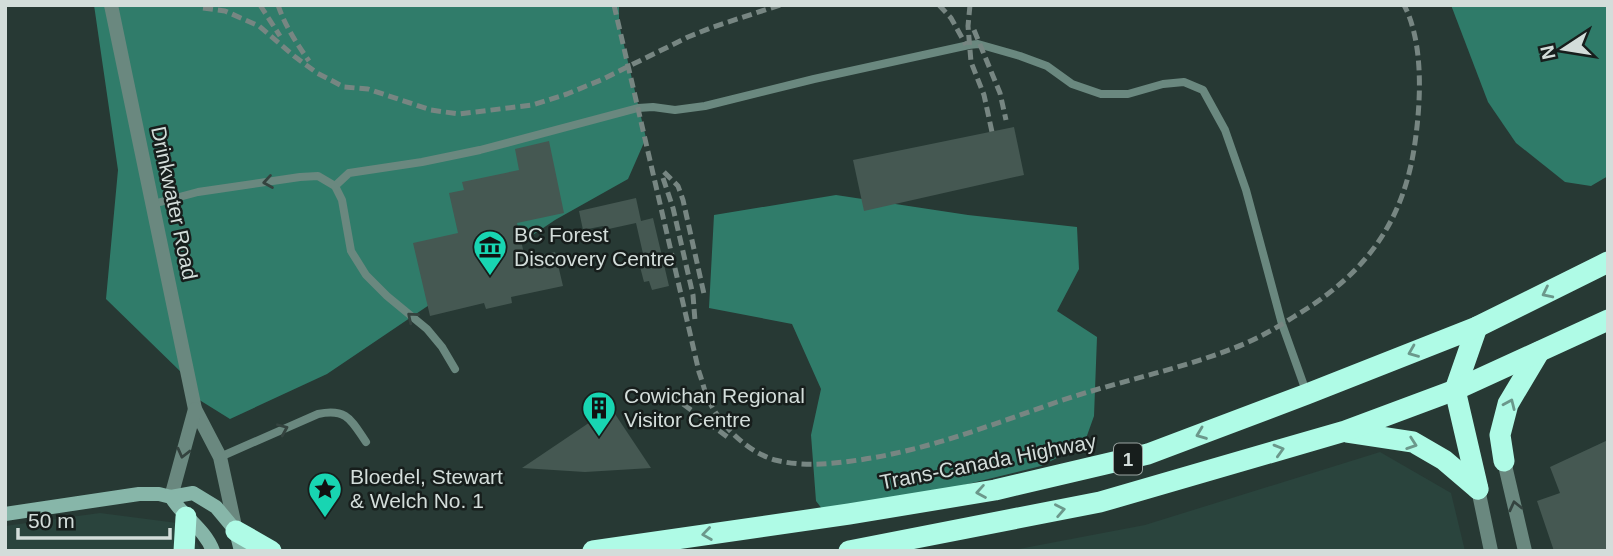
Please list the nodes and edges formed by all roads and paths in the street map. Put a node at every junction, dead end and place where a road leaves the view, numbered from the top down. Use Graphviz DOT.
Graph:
graph roads {
  1 [pos="111,5"];
  2 [pos="335,186"];
  3 [pos="152,204"];
  4 [pos="1608,262"];
  5 [pos="1608,320"];
  6 [pos="1477,327"];
  7 [pos="1539,352"];
  8 [pos="455,369"];
  9 [pos="1455,390"];
  10 [pos="1307,394"];
  11 [pos="195,409"];
  12 [pos="1345,431"];
  13 [pos="366,442"];
  14 [pos="220,457"];
  15 [pos="1504,461"];
  16 [pos="1478,489"];
  17 [pos="171,497"];
  18 [pos="5,514"];
  19 [pos="187,517"];
  20 [pos="239,541"];
  21 [pos="184,551"];
  22 [pos="213,551"];
  23 [pos="271,551"];
  24 [pos="593,551"];
  25 [pos="849,551"];
  26 [pos="1491,551"];
  27 [pos="1525,551"];
  1 -- 3 [label="street, Drinkwater Road"];
  2 -- 3 [label="lane, one-way"];
  8 -- 2 [label="lane, one-way"];
  2 -- 10 [label="lane"];
  3 -- 11 [label="street, Drinkwater Road"];
  4 -- 6 [label="highway, Trans-Canada Highway / 1, one-way"];
  5 -- 7 [label="highway, 1"];
  6 -- 9 [label="highway"];
  6 -- 10 [label="highway, Trans-Canada Highway / 1, one-way"];
  7 -- 9 [label="highway, 1"];
  15 -- 7 [label="highway, one-way"];
  9 -- 12 [label="highway, 1"];
  9 -- 16 [label="highway"];
  10 -- 24 [label="highway, Trans-Canada Highway / 1, one-way"];
  11 -- 14 [label="street, Drinkwater Road"];
  11 -- 17 [label="street, Drinkwater Road, one-way"];
  12 -- 16 [label="highway, one-way"];
  25 -- 12 [label="highway, 1, one-way"];
  14 -- 13 [label="lane, one-way"];
  14 -- 20 [label="street, Drinkwater Road"];
  27 -- 15 [label="street, one-way"];
  16 -- 26 [label="street"];
  17 -- 18 [label="street"];
  17 -- 19 [label="street"];
  17 -- 20 [label="street"];
  19 -- 21 [label="highway"];
  19 -- 22 [label="street"];
  20 -- 23 [label="highway"];
}
